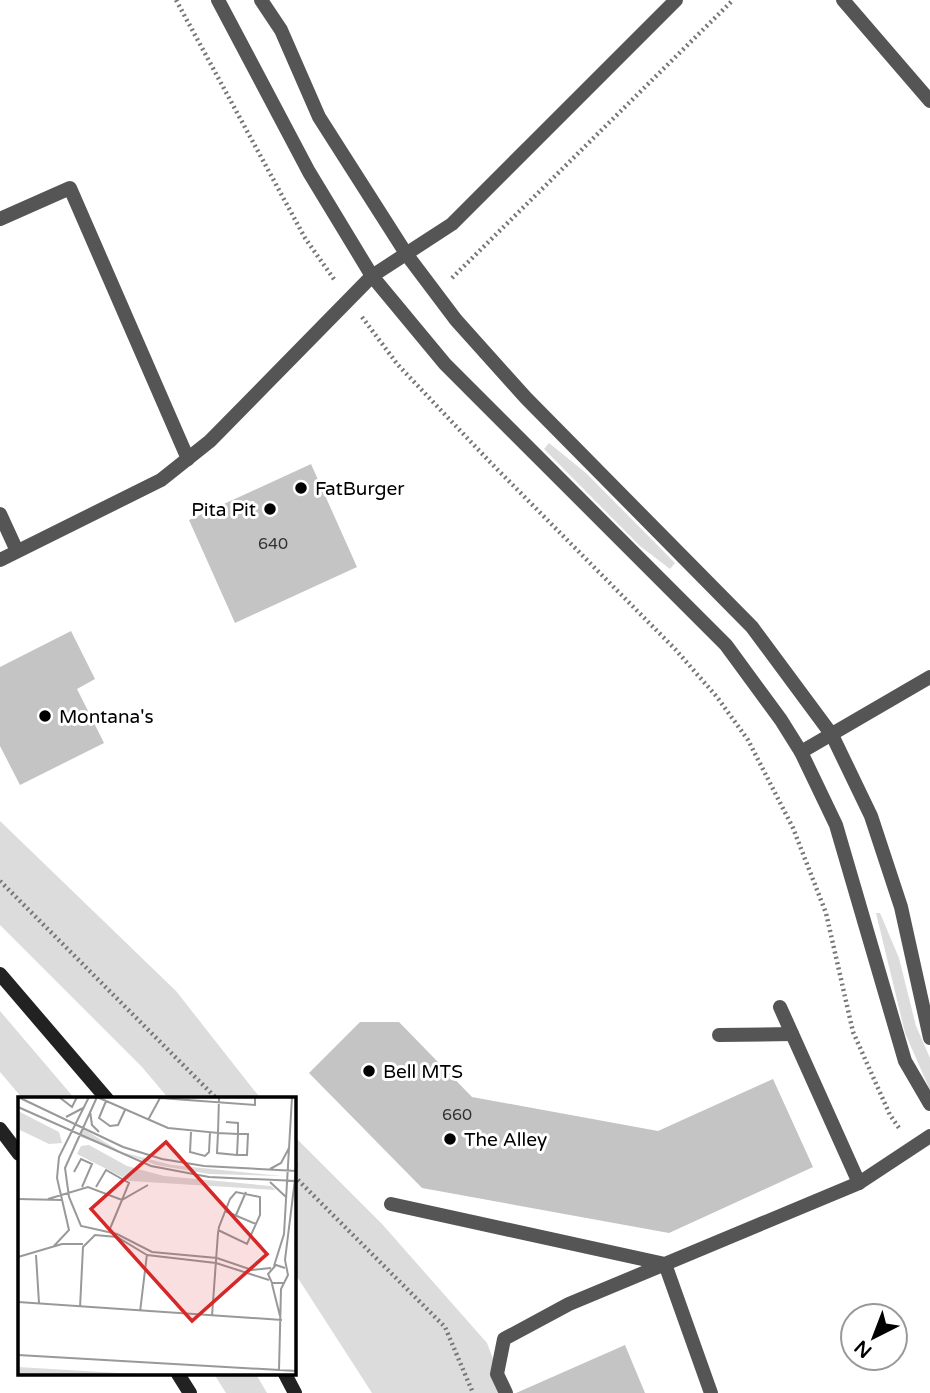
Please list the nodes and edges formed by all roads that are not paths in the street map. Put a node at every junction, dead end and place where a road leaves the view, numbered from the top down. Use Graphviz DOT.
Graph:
graph roads {
  1 [pos="218,0"];
  2 [pos="261,0"];
  3 [pos="676,0"];
  4 [pos="843,0"];
  5 [pos="930,101"];
  6 [pos="0,219"];
  7 [pos="407,255"];
  8 [pos="372,276"];
  9 [pos="188,458"];
  10 [pos="0,514"];
  11 [pos="17,551"];
  12 [pos="0,560"];
  13 [pos="930,677"];
  14 [pos="832,735"];
  15 [pos="801,752"];
  16 [pos="0,974"];
  17 [pos="780,1007"];
  18 [pos="792,1034"];
  19 [pos="719,1035"];
  20 [pos="930,1038"];
  21 [pos="105,1097"];
  22 [pos="930,1104"];
  23 [pos="0,1129"];
  24 [pos="930,1136"];
  25 [pos="18,1153"];
  26 [pos="859,1183"];
  27 [pos="391,1204"];
  28 [pos="665,1264"];
  29 [pos="179,1376"];
  30 [pos="286,1376"];
  31 [pos="190,1393"];
  32 [pos="296,1393"];
  33 [pos="506,1393"];
  34 [pos="711,1393"];
  1 -- 8 [label="street"];
  2 -- 7 [label="street"];
  3 -- 7 [label="street"];
  4 -- 5 [label="street"];
  6 -- 9 [label="street"];
  7 -- 8 [label="street"];
  7 -- 14 [label="street"];
  8 -- 9 [label="street"];
  8 -- 15 [label="street"];
  9 -- 11 [label="street"];
  10 -- 11 [label="street"];
  11 -- 12 [label="street"];
  13 -- 14 [label="street"];
  14 -- 15 [label="street"];
  14 -- 20 [label="street"];
  15 -- 22 [label="street"];
  16 -- 21 [label="main road"];
  17 -- 18 [label="street"];
  18 -- 19 [label="street"];
  18 -- 26 [label="street"];
  23 -- 25 [label="main road"];
  24 -- 26 [label="street"];
  26 -- 28 [label="street"];
  27 -- 28 [label="street"];
  28 -- 33 [label="street"];
  28 -- 34 [label="street"];
  29 -- 31 [label="main road"];
  30 -- 32 [label="main road"];
}
